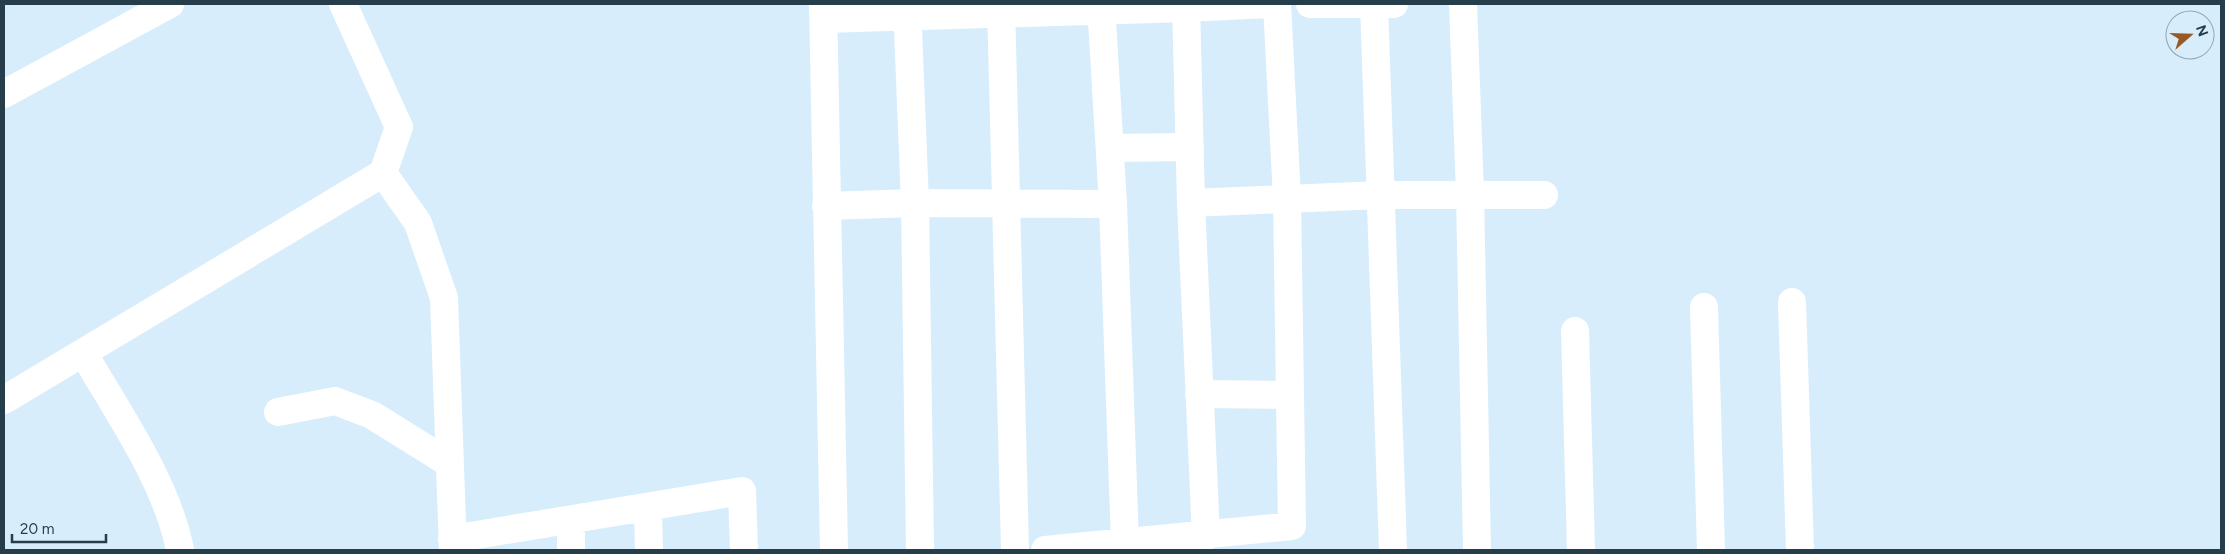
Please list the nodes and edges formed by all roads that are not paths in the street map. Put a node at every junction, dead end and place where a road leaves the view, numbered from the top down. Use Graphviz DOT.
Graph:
graph roads {
  1 [pos="170,4"];
  2 [pos="343,4"];
  3 [pos="1268,4"];
  4 [pos="1277,4"];
  5 [pos="1310,4"];
  6 [pos="1381,4"];
  7 [pos="1463,4"];
  8 [pos="1186,6"];
  9 [pos="1101,7"];
  10 [pos="1001,9"];
  11 [pos="908,10"];
  12 [pos="824,11"];
  13 [pos="4,94"];
  14 [pos="1190,146"];
  15 [pos="1110,148"];
  16 [pos="383,173"];
  17 [pos="1470,193"];
  18 [pos="1380,195"];
  19 [pos="1544,195"];
  20 [pos="1287,199"];
  21 [pos="915,203"];
  22 [pos="1006,203"];
  23 [pos="1191,203"];
  24 [pos="1113,204"];
  25 [pos="826,206"];
  26 [pos="1792,302"];
  27 [pos="1704,307"];
  28 [pos="1575,331"];
  29 [pos="84,354"];
  30 [pos="1199,394"];
  31 [pos="1290,395"];
  32 [pos="4,400"];
  33 [pos="278,412"];
  34 [pos="449,463"];
  35 [pos="648,508"];
  36 [pos="570,520"];
  37 [pos="1206,536"];
  38 [pos="1125,543"];
  39 [pos="452,545"];
  40 [pos="180,550"];
  41 [pos="571,550"];
  42 [pos="648,550"];
  43 [pos="744,550"];
  44 [pos="834,550"];
  45 [pos="920,550"];
  46 [pos="1015,550"];
  47 [pos="1044,550"];
  48 [pos="1392,550"];
  49 [pos="1477,550"];
  50 [pos="1581,550"];
  51 [pos="1710,550"];
  52 [pos="1800,550"];
  1 -- 13 [label="street"];
  2 -- 16 [label="street"];
  3 -- 8 [label="street"];
  4 -- 20 [label="street"];
  5 -- 6 [label="street"];
  6 -- 18 [label="street"];
  7 -- 17 [label="street"];
  8 -- 9 [label="street"];
  8 -- 14 [label="street"];
  9 -- 10 [label="street"];
  9 -- 15 [label="street"];
  10 -- 11 [label="street"];
  10 -- 22 [label="street"];
  11 -- 12 [label="street"];
  11 -- 21 [label="street"];
  12 -- 25 [label="street"];
  14 -- 15 [label="street"];
  14 -- 23 [label="street"];
  15 -- 24 [label="street"];
  16 -- 29 [label="street"];
  16 -- 34 [label="street"];
  17 -- 18 [label="street"];
  17 -- 19 [label="street"];
  17 -- 49 [label="street"];
  18 -- 20 [label="street"];
  18 -- 48 [label="street"];
  20 -- 23 [label="street"];
  20 -- 31 [label="street"];
  21 -- 22 [label="street"];
  21 -- 25 [label="street"];
  21 -- 45 [label="street"];
  22 -- 24 [label="street"];
  22 -- 46 [label="street"];
  23 -- 30 [label="street"];
  24 -- 38 [label="street"];
  25 -- 44 [label="street"];
  26 -- 52 [label="street"];
  27 -- 51 [label="street"];
  28 -- 50 [label="street"];
  29 -- 32 [label="street"];
  29 -- 40 [label="street"];
  30 -- 31 [label="street"];
  30 -- 37 [label="street"];
  31 -- 37 [label="street"];
  33 -- 34 [label="street"];
  34 -- 39 [label="street"];
  35 -- 36 [label="street"];
  35 -- 42 [label="street"];
  35 -- 43 [label="street"];
  36 -- 39 [label="street"];
  36 -- 41 [label="street"];
  37 -- 38 [label="street"];
  38 -- 47 [label="street"];
}
